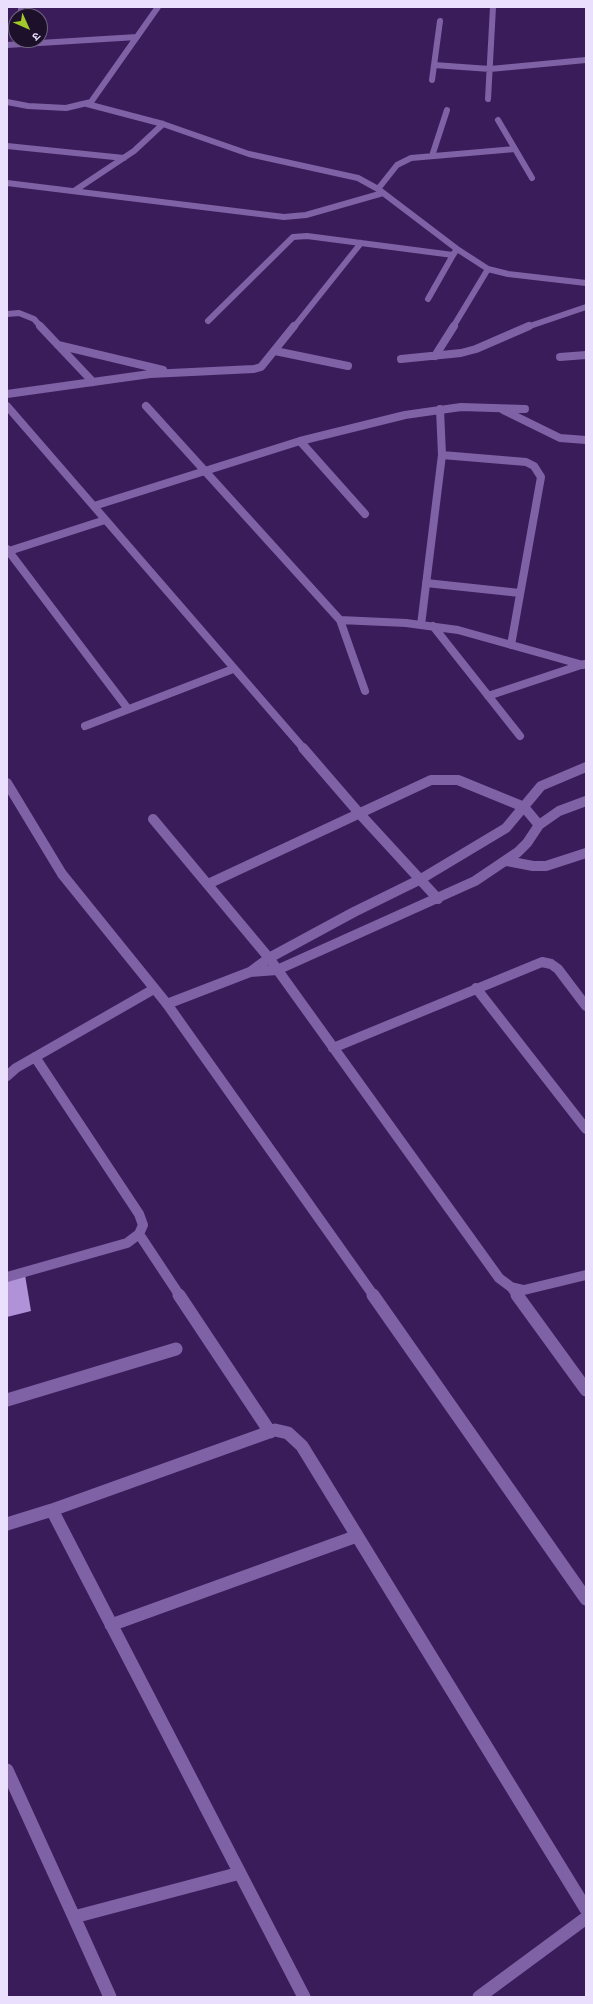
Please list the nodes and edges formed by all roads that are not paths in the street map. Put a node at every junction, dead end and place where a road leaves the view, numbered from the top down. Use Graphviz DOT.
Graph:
graph roads {
  1 [pos="158,7"];
  2 [pos="493,7"];
  3 [pos="440,21"];
  4 [pos="137,37"];
  5 [pos="48,40"];
  6 [pos="586,60"];
  7 [pos="434,65"];
  8 [pos="490,69"];
  9 [pos="432,80"];
  10 [pos="488,99"];
  11 [pos="7,102"];
  12 [pos="87,104"];
  13 [pos="447,110"];
  14 [pos="498,120"];
  15 [pos="163,124"];
  16 [pos="7,146"];
  17 [pos="516,149"];
  18 [pos="432,156"];
  19 [pos="124,158"];
  20 [pos="532,178"];
  21 [pos="7,183"];
  22 [pos="74,191"];
  23 [pos="381,191"];
  24 [pos="362,243"];
  25 [pos="455,252"];
  26 [pos="488,269"];
  27 [pos="586,282"];
  28 [pos="428,299"];
  29 [pos="586,307"];
  30 [pos="7,314"];
  31 [pos="208,321"];
  32 [pos="58,345"];
  33 [pos="275,351"];
  34 [pos="586,355"];
  35 [pos="435,356"];
  36 [pos="560,357"];
  37 [pos="401,359"];
  38 [pos="348,366"];
  39 [pos="171,372"];
  40 [pos="93,382"];
  41 [pos="7,394"];
  42 [pos="7,406"];
  43 [pos="146,406"];
  44 [pos="499,408"];
  45 [pos="440,409"];
  46 [pos="526,409"];
  47 [pos="586,440"];
  48 [pos="300,441"];
  49 [pos="442,455"];
  50 [pos="204,471"];
  51 [pos="94,506"];
  52 [pos="365,514"];
  53 [pos="105,520"];
  54 [pos="8,550"];
  55 [pos="426,583"];
  56 [pos="520,592"];
  57 [pos="340,620"];
  58 [pos="421,625"];
  59 [pos="433,626"];
  60 [pos="511,645"];
  61 [pos="585,664"];
  62 [pos="233,669"];
  63 [pos="365,691"];
  64 [pos="488,696"];
  65 [pos="128,709"];
  66 [pos="85,726"];
  67 [pos="520,736"];
  68 [pos="586,768"];
  69 [pos="7,783"];
  70 [pos="586,801"];
  71 [pos="524,807"];
  72 [pos="359,813"];
  73 [pos="153,819"];
  74 [pos="539,824"];
  75 [pos="586,853"];
  76 [pos="507,861"];
  77 [pos="421,879"];
  78 [pos="208,884"];
  79 [pos="438,899"];
  80 [pos="269,958"];
  81 [pos="277,970"];
  82 [pos="250,972"];
  83 [pos="154,988"];
  84 [pos="476,988"];
  85 [pos="167,1004"];
  86 [pos="586,1006"];
  87 [pos="333,1048"];
  88 [pos="35,1057"];
  89 [pos="7,1076"];
  90 [pos="586,1129"];
  91 [pos="139,1234"];
  92 [pos="7,1276"];
  93 [pos="586,1276"];
  94 [pos="511,1287"];
  95 [pos="176,1349"];
  96 [pos="586,1390"];
  97 [pos="7,1400"];
  98 [pos="270,1432"];
  99 [pos="52,1510"];
  100 [pos="7,1524"];
  101 [pos="357,1536"];
  102 [pos="586,1599"];
  103 [pos="111,1625"];
  104 [pos="7,1770"];
  105 [pos="240,1873"];
  106 [pos="586,1909"];
  107 [pos="74,1917"];
  108 [pos="586,1918"];
  109 [pos="110,1997"];
  110 [pos="304,1997"];
  111 [pos="479,1997"];
  1 -- 4 [label="street"];
  2 -- 8 [label="street"];
  3 -- 7 [label="street"];
  4 -- 5 [label="street"];
  4 -- 12 [label="street"];
  6 -- 8 [label="street"];
  7 -- 8 [label="street"];
  7 -- 9 [label="street"];
  8 -- 10 [label="street"];
  11 -- 12 [label="street"];
  12 -- 15 [label="street"];
  13 -- 18 [label="street"];
  14 -- 17 [label="street"];
  15 -- 19 [label="street"];
  15 -- 23 [label="street"];
  16 -- 19 [label="street"];
  17 -- 18 [label="street"];
  17 -- 20 [label="street"];
  18 -- 23 [label="street"];
  19 -- 22 [label="street"];
  21 -- 22 [label="street"];
  22 -- 23 [label="street"];
  23 -- 25 [label="street"];
  24 -- 25 [label="street"];
  24 -- 31 [label="street"];
  24 -- 33 [label="street"];
  25 -- 26 [label="street"];
  25 -- 28 [label="street"];
  26 -- 27 [label="street"];
  26 -- 35 [label="street"];
  29 -- 35 [label="street"];
  30 -- 32 [label="street"];
  32 -- 39 [label="street"];
  32 -- 40 [label="street"];
  33 -- 38 [label="street"];
  33 -- 39 [label="street"];
  34 -- 36 [label="street"];
  35 -- 37 [label="street"];
  39 -- 40 [label="street"];
  40 -- 41 [label="street"];
  42 -- 51 [label="street"];
  43 -- 50 [label="street"];
  44 -- 45 [label="street"];
  44 -- 46 [label="street"];
  44 -- 47 [label="street"];
  45 -- 48 [label="street"];
  45 -- 49 [label="street"];
  48 -- 50 [label="street"];
  48 -- 52 [label="street"];
  49 -- 55 [label="street"];
  49 -- 56 [label="street"];
  50 -- 51 [label="street"];
  50 -- 57 [label="street"];
  51 -- 53 [label="street"];
  53 -- 54 [label="street"];
  53 -- 62 [label="street"];
  54 -- 65 [label="street"];
  55 -- 56 [label="street"];
  55 -- 58 [label="street"];
  56 -- 60 [label="street"];
  57 -- 58 [label="street"];
  57 -- 63 [label="street"];
  58 -- 59 [label="street"];
  59 -- 60 [label="street"];
  59 -- 64 [label="street"];
  60 -- 61 [label="street"];
  61 -- 64 [label="street"];
  62 -- 65 [label="street"];
  62 -- 72 [label="street"];
  64 -- 67 [label="street"];
  65 -- 66 [label="street"];
  68 -- 71 [label="street"];
  69 -- 83 [label="street"];
  70 -- 74 [label="street"];
  71 -- 72 [label="street"];
  71 -- 74 [label="street"];
  71 -- 77 [label="street"];
  72 -- 77 [label="street"];
  72 -- 78 [label="street"];
  73 -- 78 [label="street"];
  74 -- 76 [label="street"];
  75 -- 76 [label="street"];
  76 -- 79 [label="street"];
  77 -- 79 [label="street"];
  77 -- 80 [label="street"];
  78 -- 80 [label="street"];
  79 -- 81 [label="street"];
  80 -- 81 [label="street"];
  80 -- 82 [label="street"];
  81 -- 82 [label="street"];
  81 -- 87 [label="street"];
  82 -- 85 [label="street"];
  83 -- 85 [label="street"];
  83 -- 88 [label="street"];
  84 -- 86 [label="street"];
  84 -- 87 [label="street"];
  84 -- 90 [label="street"];
  85 -- 102 [label="street"];
  87 -- 94 [label="street"];
  88 -- 89 [label="street"];
  88 -- 91 [label="street"];
  91 -- 92 [label="street"];
  91 -- 98 [label="street"];
  93 -- 94 [label="street"];
  94 -- 96 [label="street"];
  95 -- 97 [label="street"];
  98 -- 99 [label="street"];
  98 -- 101 [label="street"];
  99 -- 100 [label="street"];
  99 -- 103 [label="street"];
  101 -- 103 [label="street"];
  101 -- 106 [label="street"];
  103 -- 105 [label="street"];
  104 -- 107 [label="street"];
  105 -- 107 [label="street"];
  105 -- 110 [label="street"];
  107 -- 109 [label="street"];
  108 -- 111 [label="street"];
}
